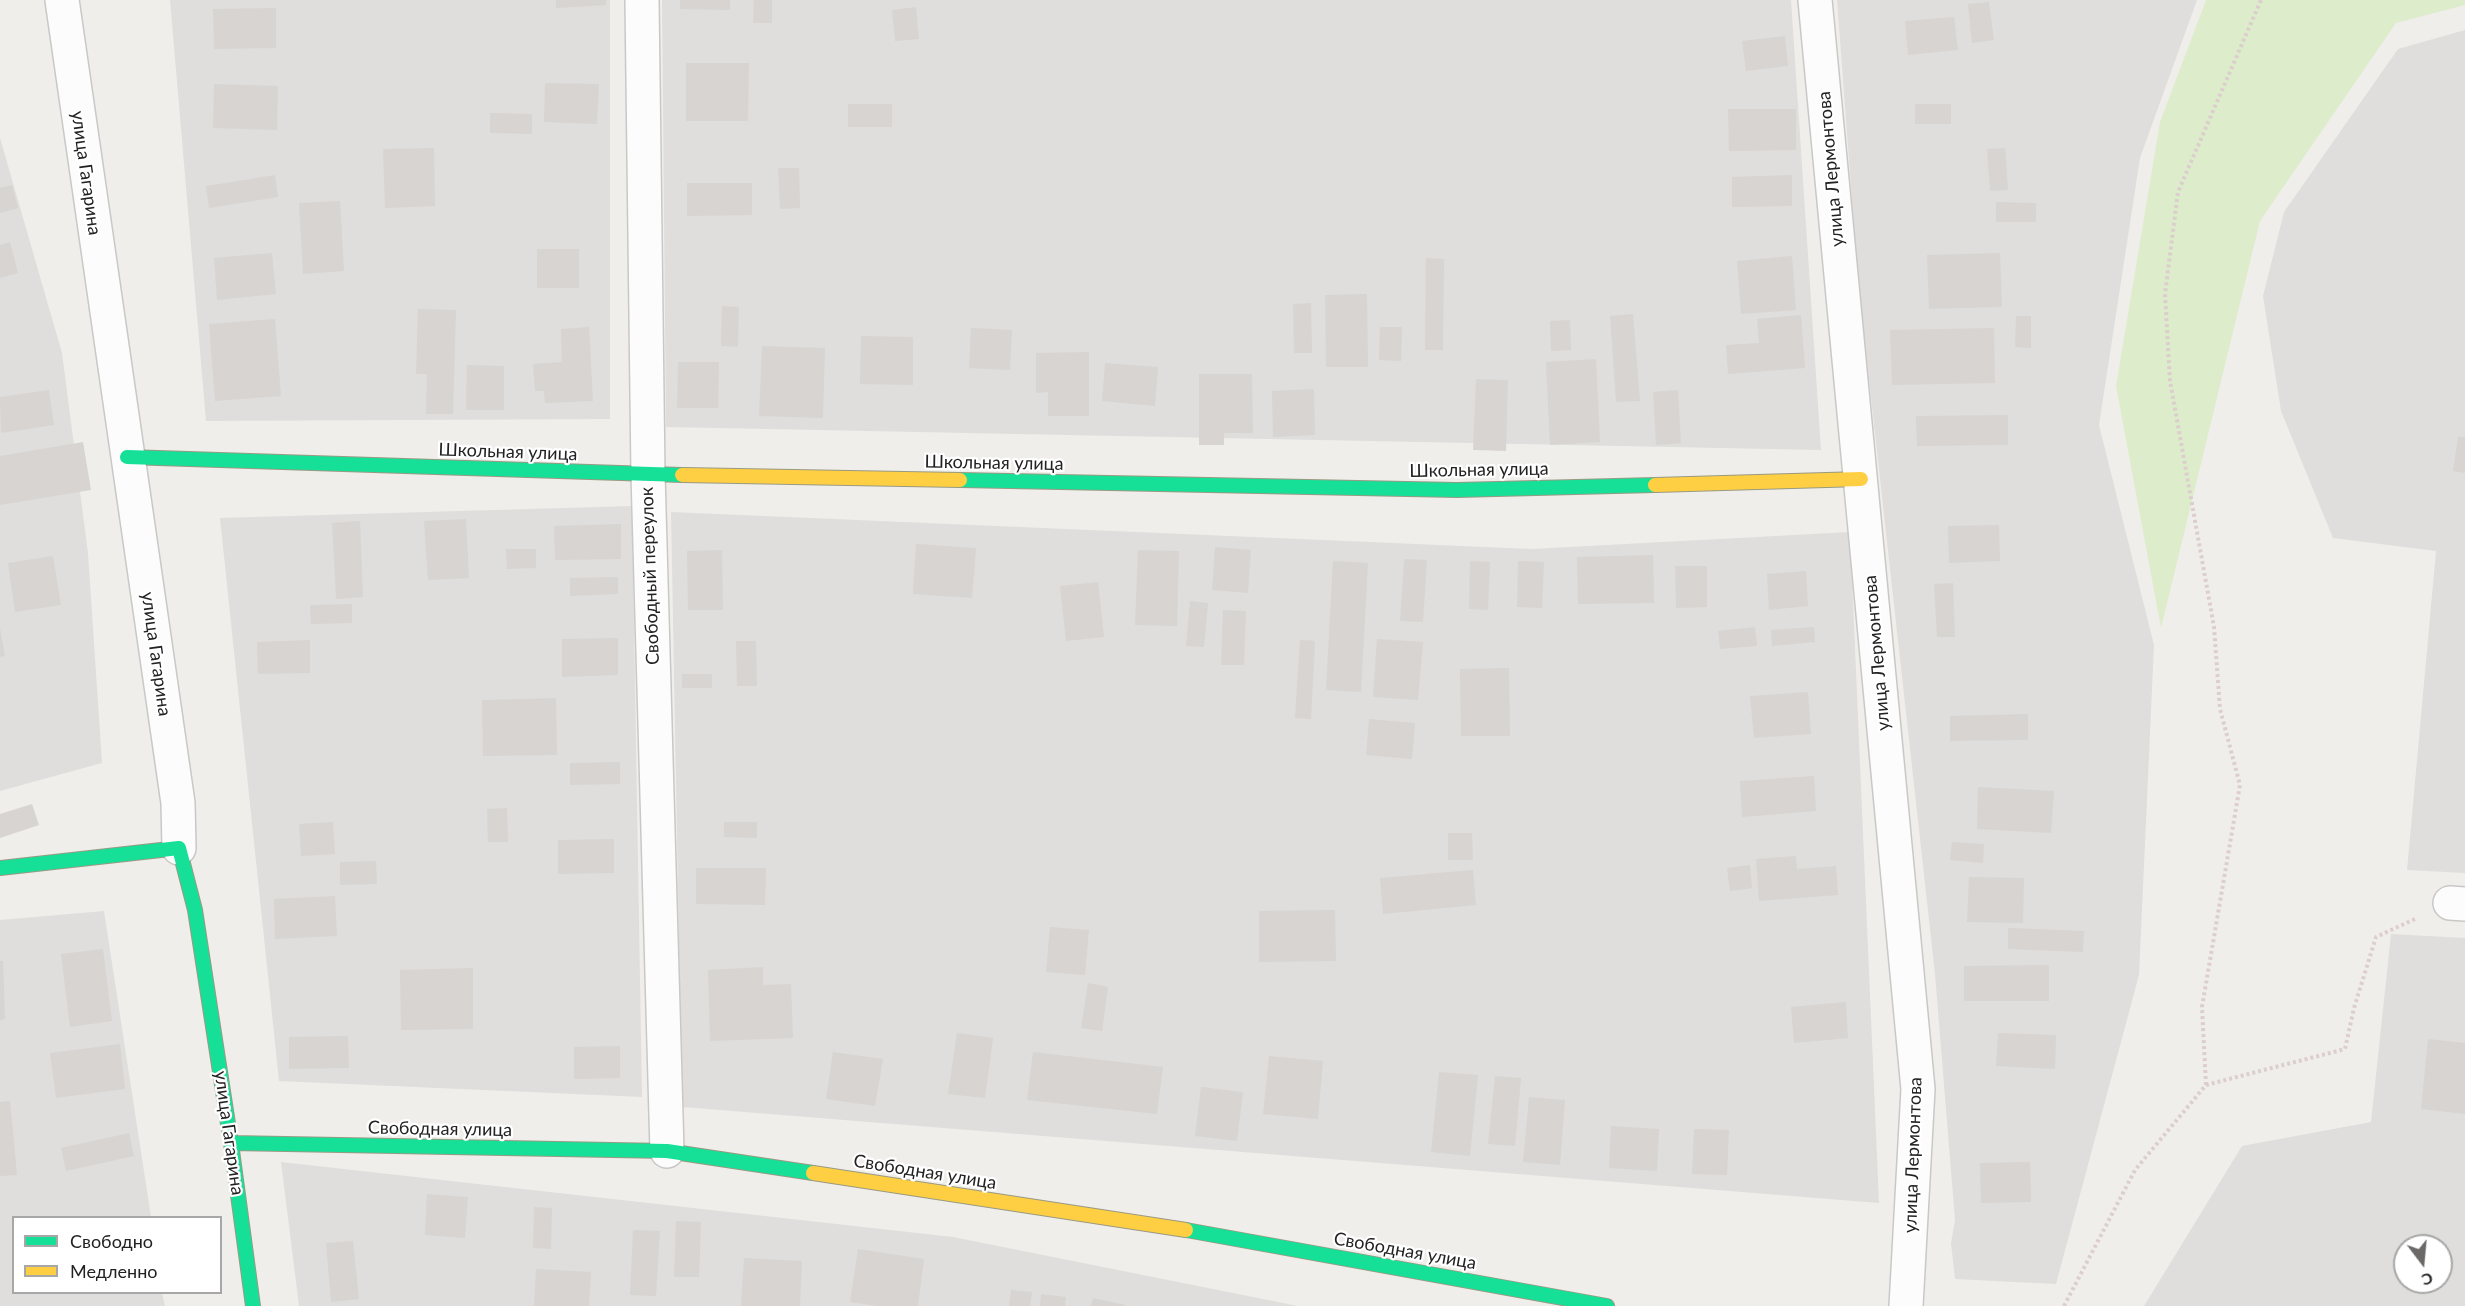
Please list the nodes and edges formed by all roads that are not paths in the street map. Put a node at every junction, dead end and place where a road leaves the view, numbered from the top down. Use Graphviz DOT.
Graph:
graph roads {
  1 [pos="62,0"];
  2 [pos="642,0"];
  3 [pos="1815,0"];
  4 [pos="127,457"];
  5 [pos="648,474"];
  6 [pos="1861,479"];
  7 [pos="179,848"];
  8 [pos="0,868"];
  9 [pos="231,1143"];
  10 [pos="666,1151"];
  11 [pos="254,1306"];
  12 [pos="1607,1306"];
  13 [pos="1906,1306"];
  1 -- 4 [label="street, улица Гагарина"];
  2 -- 5 [label="street, Свободный переулок"];
  3 -- 6 [label="street, улица Лермонтова"];
  4 -- 5 [label="street, Школьная улица"];
  4 -- 7 [label="street, улица Гагарина"];
  5 -- 6 [label="street, Школьная улица"];
  5 -- 10 [label="street, Свободный переулок"];
  6 -- 13 [label="street, улица Лермонтова"];
  7 -- 8 [label="street"];
  7 -- 9 [label="street, улица Гагарина"];
  9 -- 10 [label="street, Свободная улица"];
  9 -- 11 [label="street, улица Гагарина"];
  10 -- 12 [label="street, Свободная улица"];
}
